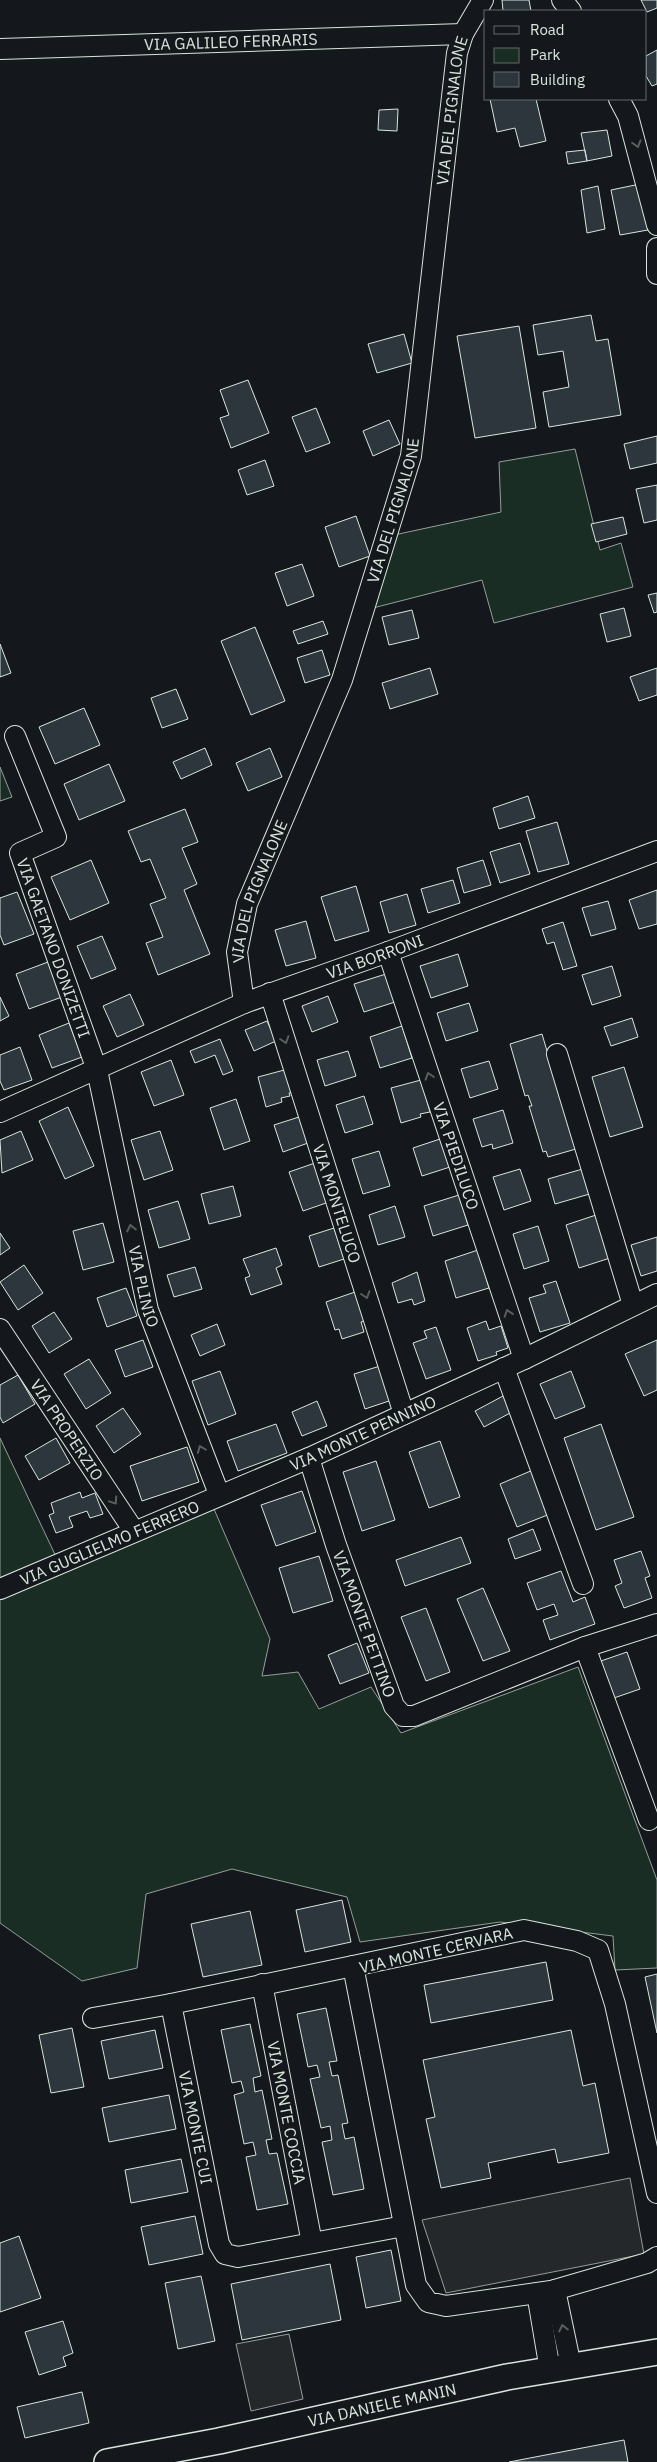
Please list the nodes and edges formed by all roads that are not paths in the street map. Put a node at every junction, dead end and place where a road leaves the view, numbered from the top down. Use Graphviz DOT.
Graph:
graph roads {
  1 [pos="483,0"];
  2 [pos="562,0"];
  3 [pos="570,10"];
  4 [pos="463,34"];
  5 [pos="0,49"];
  6 [pos="619,100"];
  7 [pos="657,225"];
  8 [pos="657,248"];
  9 [pos="657,274"];
  10 [pos="14,736"];
  11 [pos="657,851"];
  12 [pos="388,952"];
  13 [pos="270,993"];
  14 [pos="244,1002"];
  15 [pos="557,1054"];
  16 [pos="96,1070"];
  17 [pos="0,1112"];
  18 [pos="657,1294"];
  19 [pos="633,1305"];
  20 [pos="0,1329"];
  21 [pos="524,1359"];
  22 [pos="504,1368"];
  23 [pos="404,1414"];
  24 [pos="309,1458"];
  25 [pos="219,1494"];
  26 [pos="134,1531"];
  27 [pos="583,1584"];
  28 [pos="0,1589"];
  29 [pos="657,1624"];
  30 [pos="585,1647"];
  31 [pos="649,1820"];
  32 [pos="353,1966"];
  33 [pos="262,1984"];
  34 [pos="171,2004"];
  35 [pos="93,2018"];
  36 [pos="657,2193"];
  37 [pos="404,2226"];
  38 [pos="312,2243"];
  39 [pos="657,2257"];
  40 [pos="546,2292"];
  41 [pos="657,2352"];
  42 [pos="560,2368"];
  43 [pos="108,2462"];
  1 -- 4 [label="street, VIA DEL PIGNALONE"];
  2 -- 3 [label="street"];
  4 -- 5 [label="street, VIA GALILEO FERRARIS"];
  4 -- 14 [label="street, VIA DEL PIGNALONE"];
  6 -- 7 [label="street, one-way"];
  8 -- 9 [label="street"];
  10 -- 16 [label="street, VIA GAETANO DONIZETTI"];
  11 -- 12 [label="street, VIA BORRONI"];
  12 -- 13 [label="street, VIA BORRONI"];
  21 -- 12 [label="street, VIA PIEDILUCO, one-way"];
  13 -- 14 [label="street, VIA BORRONI"];
  13 -- 23 [label="street, VIA MONTELUCO, one-way"];
  14 -- 16 [label="street, VIA BORRONI"];
  15 -- 19 [label="street"];
  16 -- 17 [label="street, VIA BORRONI"];
  25 -- 16 [label="street, VIA PLINIO, one-way"];
  18 -- 19 [label="street, VIA MONTE PENNINO"];
  19 -- 21 [label="street, VIA MONTE PENNINO"];
  20 -- 26 [label="street, VIA PROPERZIO, one-way"];
  21 -- 22 [label="street, VIA MONTE PENNINO"];
  22 -- 23 [label="street, VIA MONTE PENNINO"];
  22 -- 27 [label="street"];
  23 -- 24 [label="street, VIA MONTE PENNINO"];
  24 -- 25 [label="street, VIA MONTE PENNINO"];
  24 -- 30 [label="street, VIA MONTE PETTINO"];
  25 -- 26 [label="street, VIA GUGLIELMO FERRERO"];
  26 -- 28 [label="street, VIA GUGLIELMO FERRERO"];
  29 -- 30 [label="street, VIA MONTE PETTINO"];
  30 -- 31 [label="street"];
  32 -- 33 [label="street"];
  32 -- 36 [label="street, VIA MONTE CERVARA"];
  32 -- 37 [label="street, VIA MONTE CERVARA"];
  33 -- 34 [label="street"];
  33 -- 38 [label="street, VIA MONTE COCCIA"];
  34 -- 35 [label="street"];
  34 -- 38 [label="street, VIA MONTE CUI"];
  37 -- 38 [label="street, VIA MONTE CUI"];
  37 -- 40 [label="street, VIA MONTE CERVARA"];
  39 -- 40 [label="street, VIA MONTE CERVARA"];
  40 -- 42 [label="street"];
  41 -- 42 [label="main road, VIA DANIELE MANIN"];
  42 -- 43 [label="main road, VIA DANIELE MANIN"];
}
